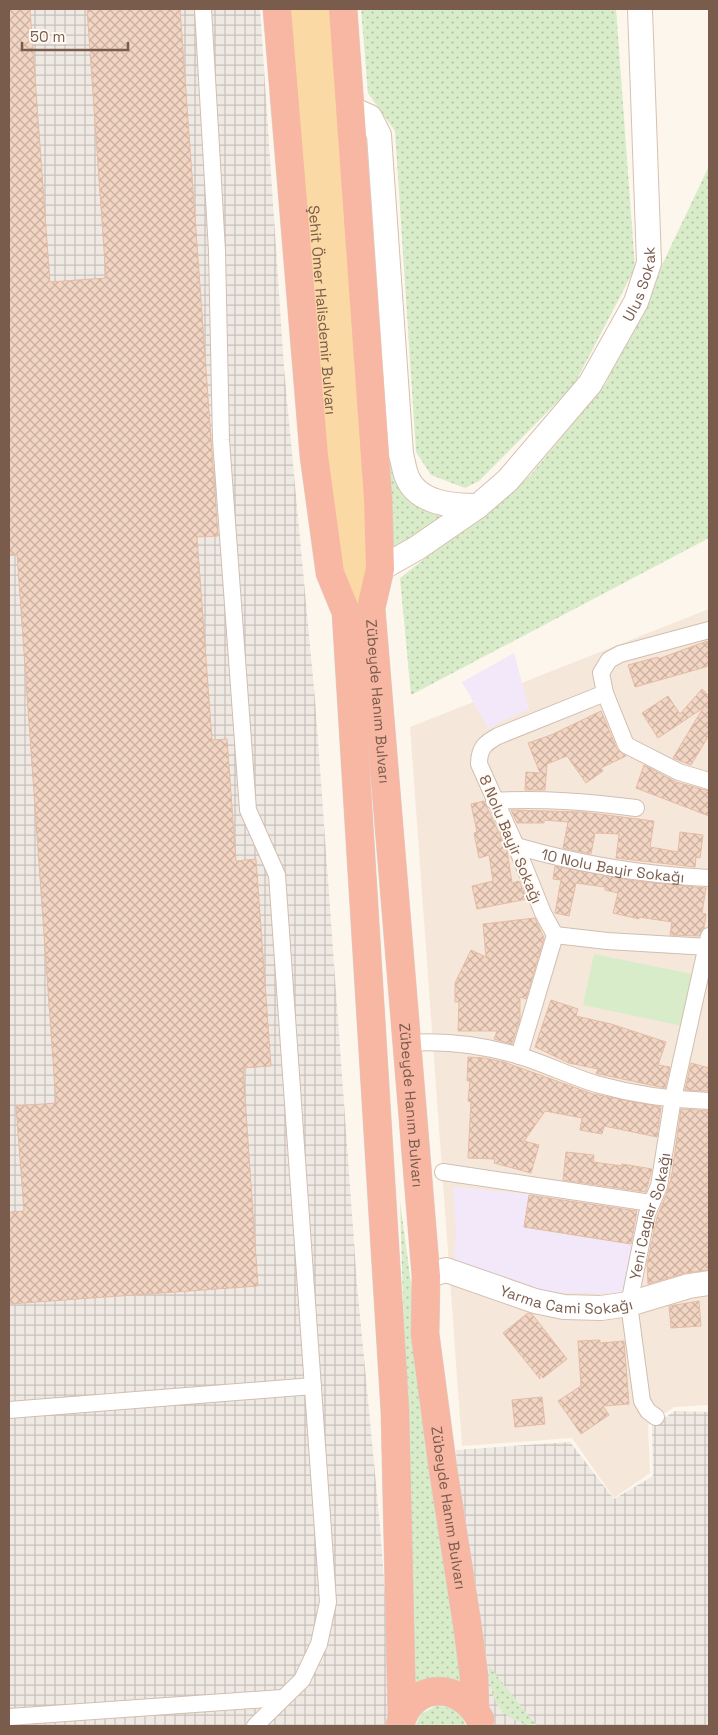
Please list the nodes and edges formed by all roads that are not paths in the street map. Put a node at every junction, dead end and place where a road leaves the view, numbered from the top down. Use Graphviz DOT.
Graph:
graph roads {
  1 [pos="203,9"];
  2 [pos="277,9"];
  3 [pos="298,9"];
  4 [pos="318,9"];
  5 [pos="343,9"];
  6 [pos="640,9"];
  7 [pos="349,108"];
  8 [pos="348,499"];
  9 [pos="478,506"];
  10 [pos="380,568"];
  11 [pos="358,610"];
  12 [pos="709,630"];
  13 [pos="605,693"];
  14 [pos="709,781"];
  15 [pos="494,801"];
  16 [pos="636,808"];
  17 [pos="516,846"];
  18 [pos="709,878"];
  19 [pos="555,935"];
  20 [pos="709,943"];
  21 [pos="407,1043"];
  22 [pos="519,1056"];
  23 [pos="673,1098"];
  24 [pos="709,1100"];
  25 [pos="442,1172"];
  26 [pos="651,1203"];
  27 [pos="426,1276"];
  28 [pos="709,1283"];
  29 [pos="629,1304"];
  30 [pos="313,1386"];
  31 [pos="9,1410"];
  32 [pos="656,1417"];
  33 [pos="282,1698"];
  34 [pos="9,1717"];
  35 [pos="478,1718"];
  36 [pos="401,1721"];
  37 [pos="255,1726"];
  1 -- 30 [label="street"];
  2 -- 11 [label="highway"];
  3 -- 8 [label="main road, Şehit Ömer Halisdemir Bulvarı"];
  4 -- 8 [label="main road, Şehit Ömer Halisdemir Bulvarı"];
  5 -- 7 [label="highway"];
  6 -- 9 [label="street, Ulus Sokak"];
  7 -- 9 [label="street"];
  7 -- 10 [label="highway"];
  8 -- 11 [label="main road, Şehit Ömer Halisdemir Bulvarı"];
  9 -- 10 [label="street, Ulus Sokak"];
  10 -- 11 [label="highway"];
  11 -- 21 [label="highway, Zübeyde Hanım Bulvarı"];
  11 -- 36 [label="highway, Zübeyde Hanım Bulvarı"];
  12 -- 13 [label="street"];
  13 -- 14 [label="street"];
  13 -- 15 [label="street, 8 Nolu Bayir Sokağı"];
  15 -- 16 [label="street"];
  15 -- 17 [label="street, 8 Nolu Bayir Sokağı"];
  17 -- 18 [label="street, 10 Nolu Bayir Sokağı"];
  17 -- 19 [label="street, 8 Nolu Bayir Sokağı"];
  19 -- 20 [label="street"];
  19 -- 22 [label="street"];
  20 -- 23 [label="street, Yeni Caglar Sokağı"];
  21 -- 22 [label="street"];
  21 -- 27 [label="highway, Zübeyde Hanım Bulvarı"];
  22 -- 23 [label="street"];
  23 -- 24 [label="street"];
  23 -- 26 [label="street, Yeni Caglar Sokağı"];
  25 -- 26 [label="street"];
  26 -- 29 [label="street, Yeni Caglar Sokağı"];
  27 -- 29 [label="street, Yarma Cami Sokağı"];
  27 -- 35 [label="highway, Zübeyde Hanım Bulvarı"];
  28 -- 29 [label="street, Yarma Cami Sokağı"];
  29 -- 32 [label="street, Yeni Caglar Sokağı"];
  30 -- 31 [label="street"];
  30 -- 33 [label="street"];
  33 -- 34 [label="street"];
  33 -- 37 [label="street"];
  35 -- 36 [label="highway, Zübeyde Hanım Bulvarı"];
}
